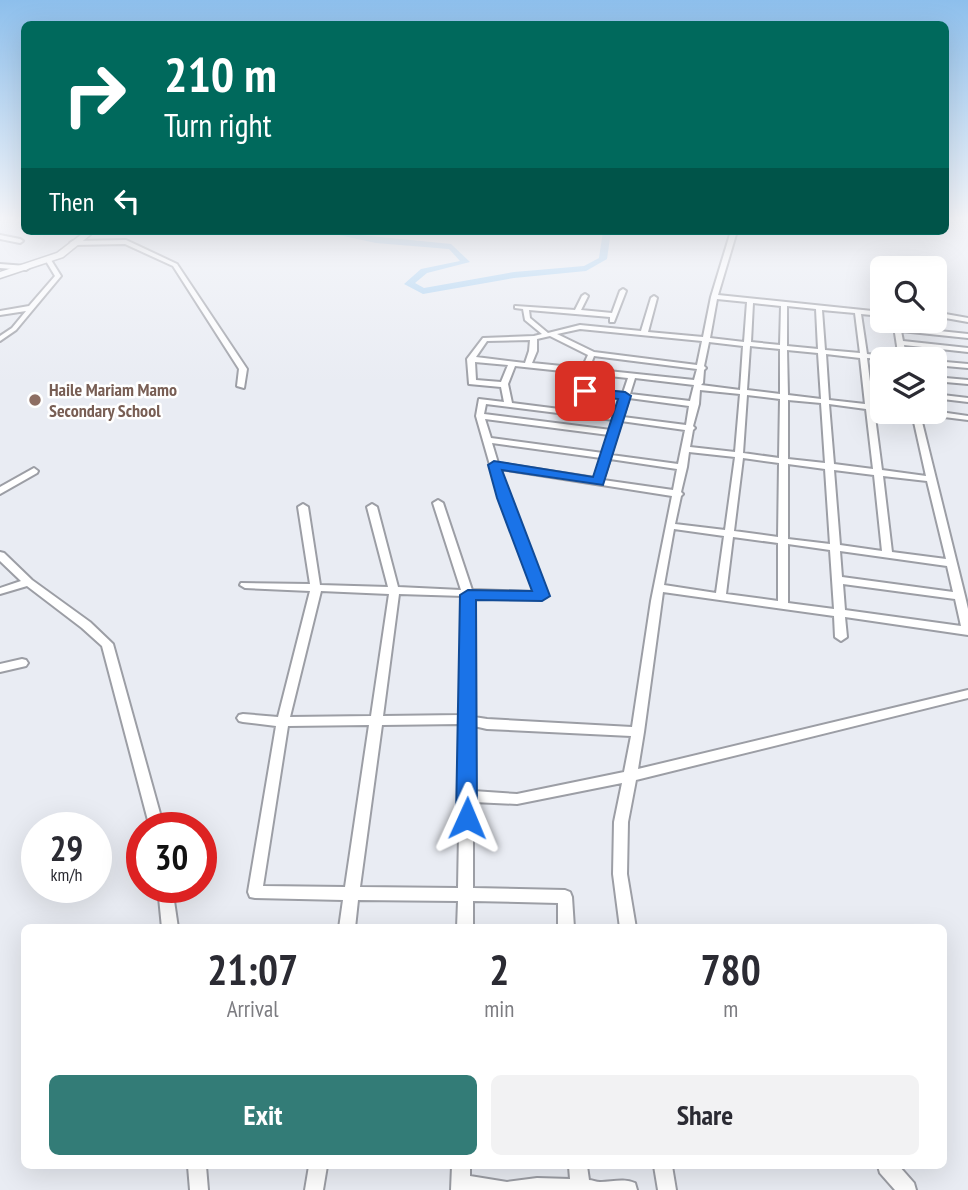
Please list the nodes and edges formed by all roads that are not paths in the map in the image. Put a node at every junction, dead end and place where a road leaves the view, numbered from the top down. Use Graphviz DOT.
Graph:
graph roads {
  1 [pos="56,273"];
  2 [pos="182,273"];
  3 [pos="721,273"];
  4 [pos="623,291"];
  5 [pos="585,296"];
  6 [pos="714,297"];
  7 [pos="654,299"];
  8 [pos="750,302"];
  9 [pos="784,305"];
  10 [pos="517,307"];
  11 [pos="31,308"];
  12 [pos="526,308"];
  13 [pos="819,309"];
  14 [pos="577,312"];
  15 [pos="858,312"];
  16 [pos="0,313"];
  17 [pos="870,313"];
  18 [pos="614,315"];
  19 [pos="947,316"];
  20 [pos="968,320"];
  21 [pos="12,330"];
  22 [pos="609,330"];
  23 [pos="0,332"];
  24 [pos="899,333"];
  25 [pos="938,333"];
  26 [pos="549,334"];
  27 [pos="644,334"];
  28 [pos="968,336"];
  29 [pos="534,338"];
  30 [pos="0,340"];
  31 [pos="707,340"];
  32 [pos="900,343"];
  33 [pos="747,344"];
  34 [pos="783,347"];
  35 [pos="901,347"];
  36 [pos="968,350"];
  37 [pos="823,351"];
  38 [pos="592,354"];
  39 [pos="864,356"];
  40 [pos="870,357"];
  41 [pos="471,359"];
  42 [pos="513,363"];
  43 [pos="947,364"];
  44 [pos="528,365"];
  45 [pos="968,366"];
  46 [pos="702,368"];
  47 [pos="584,371"];
  48 [pos="632,376"];
  49 [pos="947,380"];
  50 [pos="968,382"];
  51 [pos="504,385"];
  52 [pos="699,385"];
  53 [pos="241,386"];
  54 [pos="585,391"];
  55 [pos="742,392"];
  56 [pos="625,396"];
  57 [pos="783,397"];
  58 [pos="947,398"];
  59 [pos="968,400"];
  60 [pos="826,402"];
  61 [pos="695,404"];
  62 [pos="509,405"];
  63 [pos="870,407"];
  64 [pos="947,415"];
  65 [pos="480,416"];
  66 [pos="968,418"];
  67 [pos="617,419"];
  68 [pos="872,424"];
  69 [pos="916,424"];
  70 [pos="691,428"];
  71 [pos="613,433"];
  72 [pos="487,440"];
  73 [pos="687,449"];
  74 [pos="739,456"];
  75 [pos="606,457"];
  76 [pos="784,461"];
  77 [pos="494,465"];
  78 [pos="683,467"];
  79 [pos="830,467"];
  80 [pos="34,471"];
  81 [pos="878,472"];
  82 [pos="931,479"];
  83 [pos="598,482"];
  84 [pos="0,491"];
  85 [pos="678,494"];
  86 [pos="438,503"];
  87 [pos="303,507"];
  88 [pos="372,507"];
  89 [pos="671,526"];
  90 [pos="727,534"];
  91 [pos="783,542"];
  92 [pos="836,549"];
  93 [pos="0,555"];
  94 [pos="888,556"];
  95 [pos="951,563"];
  96 [pos="838,580"];
  97 [pos="28,582"];
  98 [pos="245,585"];
  99 [pos="659,588"];
  100 [pos="316,589"];
  101 [pos="0,591"];
  102 [pos="394,592"];
  103 [pos="468,595"];
  104 [pos="721,596"];
  105 [pos="960,596"];
  106 [pos="783,606"];
  107 [pos="840,614"];
  108 [pos="968,631"];
  109 [pos="841,637"];
  110 [pos="22,663"];
  111 [pos="0,668"];
  112 [pos="968,694"];
  113 [pos="243,718"];
  114 [pos="377,720"];
  115 [pos="469,720"];
  116 [pos="283,722"];
  117 [pos="638,732"];
  118 [pos="629,776"];
  119 [pos="467,796"];
  120 [pos="153,812"];
  121 [pos="465,892"];
  122 [pos="351,896"];
  123 [pos="167,903"];
  124 [pos="170,924"];
  125 [pos="348,924"];
  126 [pos="465,924"];
  127 [pos="566,924"];
  128 [pos="627,924"];
  129 [pos="197,1169"];
  130 [pos="318,1169"];
  131 [pos="579,1169"];
  132 [pos="664,1169"];
  133 [pos="890,1169"];
  134 [pos="460,1180"];
  135 [pos="199,1190"];
  136 [pos="314,1190"];
  137 [pos="504,1190"];
  138 [pos="510,1190"];
  139 [pos="585,1190"];
  140 [pos="607,1190"];
  141 [pos="628,1190"];
  142 [pos="667,1190"];
  143 [pos="907,1190"];
  1 -- 11 [label="street"];
  2 -- 53 [label="street"];
  3 -- 6 [label="street"];
  4 -- 18 [label="street"];
  5 -- 14 [label="street"];
  6 -- 8 [label="street"];
  6 -- 31 [label="street"];
  7 -- 27 [label="street"];
  8 -- 9 [label="street"];
  8 -- 33 [label="street"];
  9 -- 13 [label="street"];
  9 -- 34 [label="street"];
  10 -- 12 [label="street"];
  11 -- 16 [label="street"];
  11 -- 21 [label="street"];
  12 -- 14 [label="street"];
  12 -- 26 [label="street"];
  13 -- 15 [label="street"];
  13 -- 37 [label="street"];
  14 -- 18 [label="street"];
  15 -- 17 [label="street"];
  15 -- 39 [label="street"];
  18 -- 22 [label="street"];
  19 -- 20 [label="street"];
  21 -- 23 [label="street"];
  21 -- 30 [label="street"];
  22 -- 26 [label="street"];
  22 -- 27 [label="street"];
  24 -- 32 [label="street"];
  25 -- 28 [label="street"];
  26 -- 29 [label="street"];
  26 -- 38 [label="street"];
  27 -- 31 [label="street"];
  29 -- 41 [label="street"];
  29 -- 44 [label="street"];
  31 -- 33 [label="street"];
  31 -- 46 [label="street"];
  32 -- 35 [label="street"];
  32 -- 36 [label="street"];
  33 -- 34 [label="street"];
  33 -- 55 [label="street"];
  34 -- 37 [label="street"];
  34 -- 57 [label="street"];
  37 -- 39 [label="street"];
  37 -- 60 [label="street"];
  38 -- 46 [label="street"];
  38 -- 47 [label="street"];
  39 -- 40 [label="street"];
  39 -- 63 [label="street"];
  41 -- 42 [label="street"];
  41 -- 51 [label="street"];
  42 -- 44 [label="street"];
  42 -- 51 [label="street"];
  43 -- 45 [label="street"];
  44 -- 47 [label="street"];
  46 -- 52 [label="street"];
  47 -- 48 [label="street"];
  48 -- 52 [label="street"];
  48 -- 56 [label="street"];
  49 -- 50 [label="street"];
  51 -- 62 [label="street"];
  52 -- 55 [label="street"];
  52 -- 61 [label="street"];
  54 -- 56 [label="street"];
  55 -- 57 [label="street"];
  55 -- 74 [label="street"];
  56 -- 61 [label="street"];
  56 -- 67 [label="street"];
  57 -- 60 [label="street"];
  57 -- 76 [label="street"];
  58 -- 59 [label="street"];
  60 -- 63 [label="street"];
  60 -- 79 [label="street"];
  61 -- 70 [label="street"];
  62 -- 65 [label="street"];
  62 -- 67 [label="street"];
  64 -- 66 [label="street"];
  65 -- 71 [label="street"];
  65 -- 72 [label="street"];
  67 -- 70 [label="street"];
  67 -- 71 [label="street"];
  68 -- 81 [label="street"];
  69 -- 82 [label="street"];
  70 -- 73 [label="street"];
  71 -- 75 [label="street"];
  72 -- 75 [label="street"];
  72 -- 77 [label="street"];
  73 -- 74 [label="street"];
  73 -- 78 [label="street"];
  74 -- 76 [label="street"];
  74 -- 90 [label="street"];
  75 -- 78 [label="street"];
  75 -- 83 [label="street"];
  76 -- 79 [label="street"];
  76 -- 91 [label="street"];
  77 -- 83 [label="street"];
  77 -- 103 [label="street"];
  78 -- 85 [label="street"];
  79 -- 81 [label="street"];
  79 -- 92 [label="street"];
  80 -- 84 [label="street"];
  81 -- 82 [label="street"];
  81 -- 94 [label="street"];
  82 -- 95 [label="street"];
  83 -- 85 [label="street"];
  85 -- 89 [label="street"];
  86 -- 103 [label="street"];
  87 -- 100 [label="street"];
  88 -- 102 [label="street"];
  89 -- 90 [label="street"];
  89 -- 99 [label="street"];
  90 -- 91 [label="street"];
  90 -- 104 [label="street"];
  91 -- 92 [label="street"];
  91 -- 106 [label="street"];
  92 -- 94 [label="street"];
  92 -- 96 [label="street"];
  93 -- 97 [label="street"];
  94 -- 95 [label="street"];
  95 -- 105 [label="street"];
  96 -- 105 [label="street"];
  96 -- 107 [label="street"];
  97 -- 101 [label="street"];
  97 -- 120 [label="street"];
  98 -- 100 [label="street"];
  99 -- 104 [label="street"];
  99 -- 117 [label="street"];
  100 -- 102 [label="street"];
  100 -- 116 [label="street"];
  102 -- 103 [label="street"];
  102 -- 114 [label="street"];
  103 -- 115 [label="street"];
  104 -- 106 [label="street"];
  105 -- 108 [label="street"];
  106 -- 107 [label="street"];
  107 -- 108 [label="street"];
  107 -- 109 [label="street"];
  110 -- 111 [label="street"];
  112 -- 118 [label="street"];
  113 -- 116 [label="street"];
  114 -- 115 [label="street"];
  114 -- 116 [label="street"];
  114 -- 122 [label="street"];
  115 -- 117 [label="street"];
  115 -- 119 [label="street"];
  116 -- 122 [label="street"];
  117 -- 118 [label="street"];
  118 -- 119 [label="street"];
  118 -- 128 [label="street"];
  119 -- 121 [label="street"];
  121 -- 122 [label="street"];
  121 -- 126 [label="street"];
  121 -- 127 [label="street"];
  122 -- 125 [label="street"];
  123 -- 124 [label="street"];
  129 -- 135 [label="street"];
  130 -- 136 [label="street"];
  131 -- 139 [label="street"];
  132 -- 142 [label="street"];
  133 -- 143 [label="street"];
  134 -- 137 [label="street"];
  138 -- 139 [label="street"];
  140 -- 141 [label="street"];
}
